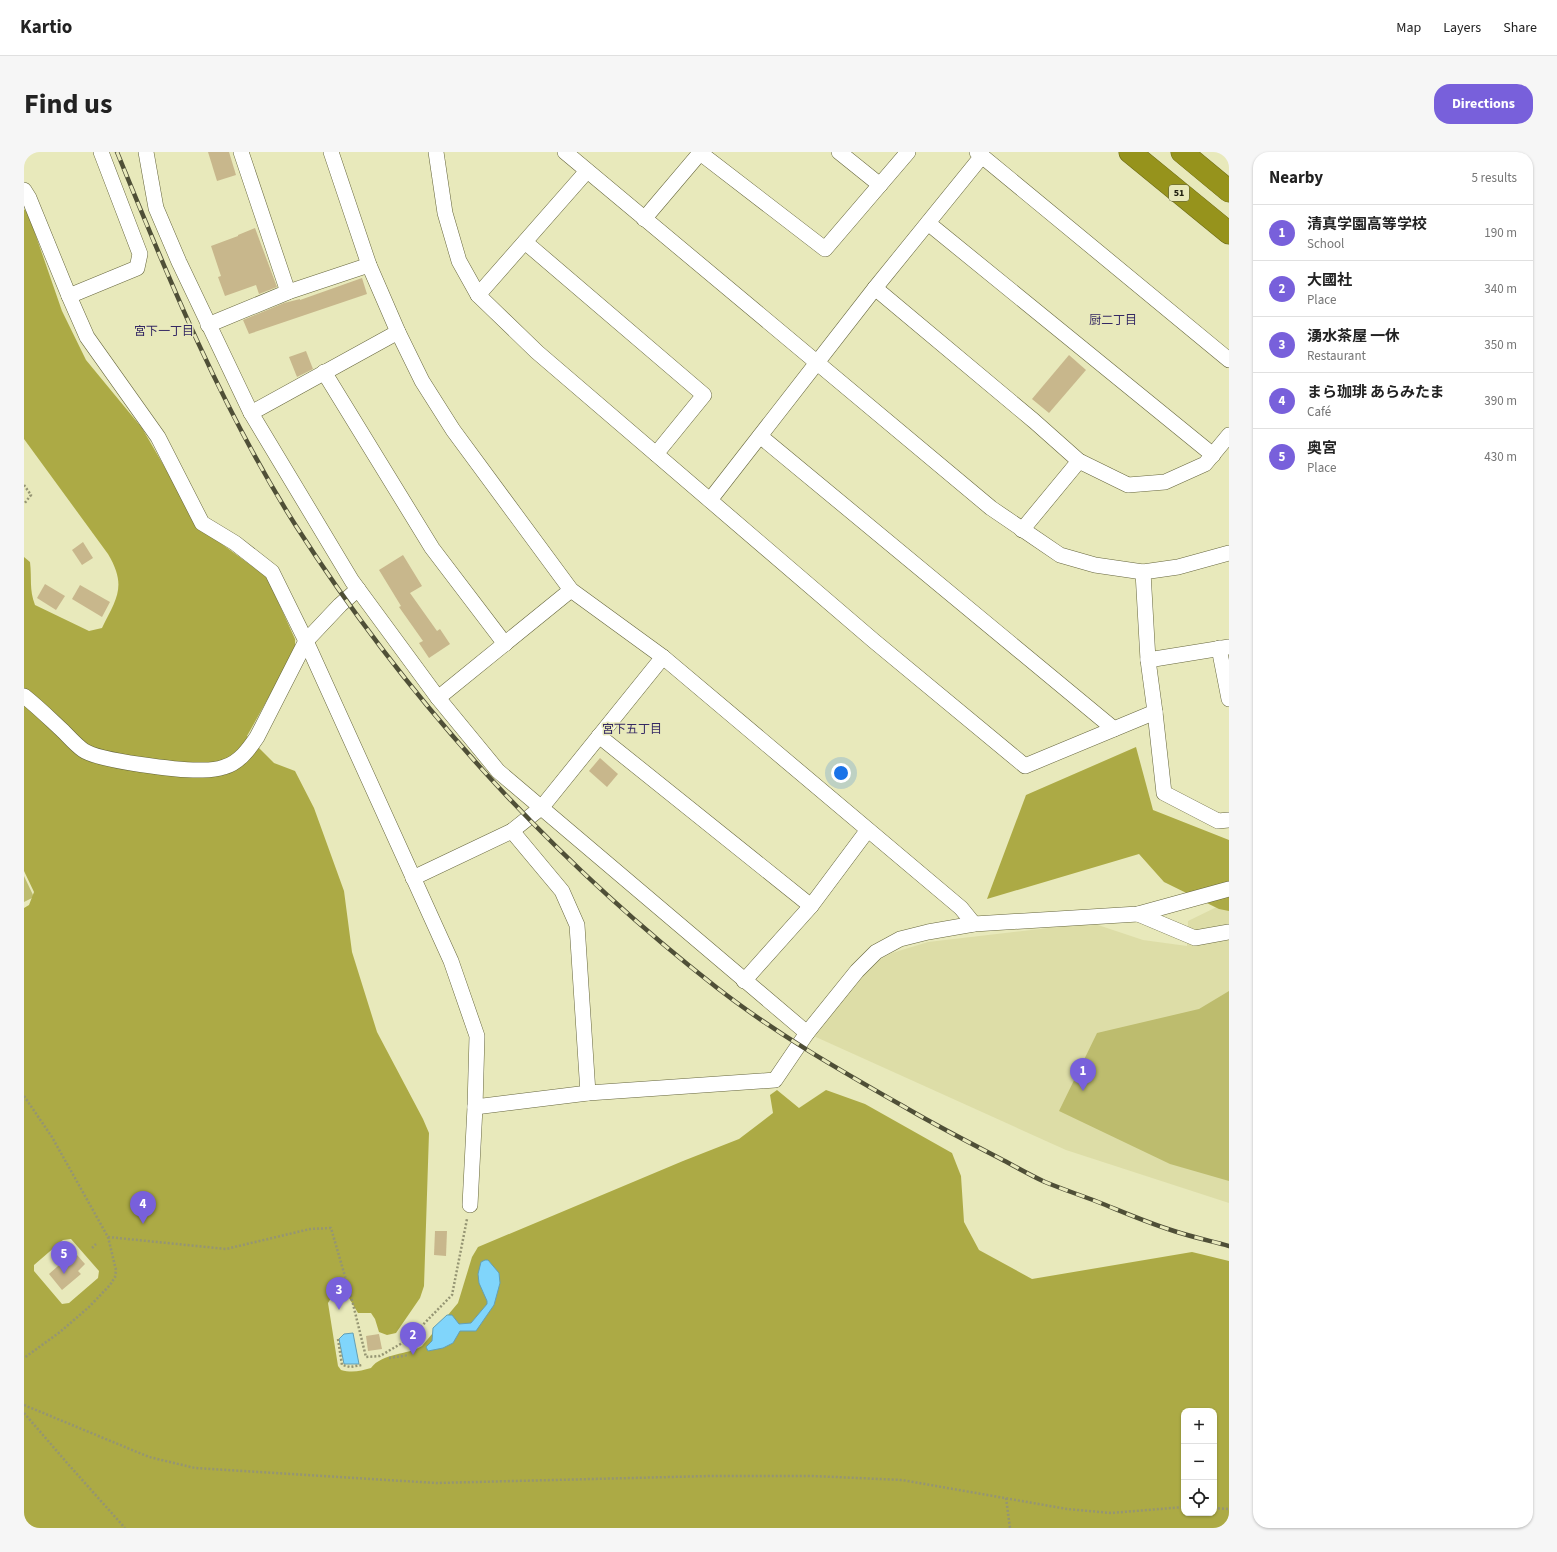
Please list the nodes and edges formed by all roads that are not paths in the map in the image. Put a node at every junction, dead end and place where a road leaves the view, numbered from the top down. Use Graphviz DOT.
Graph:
graph roads {
  1 [pos="101,152"];
  2 [pos="146,152"];
  3 [pos="241,152"];
  4 [pos="331,152"];
  5 [pos="436,152"];
  6 [pos="565,152"];
  7 [pos="699,152"];
  8 [pos="839,152"];
  9 [pos="908,152"];
  10 [pos="1130,152"];
  11 [pos="1182,152"];
  12 [pos="980,154"];
  13 [pos="587,171"];
  14 [pos="880,185"];
  15 [pos="24,190"];
  16 [pos="1229,191"];
  17 [pos="644,219"];
  18 [pos="928,223"];
  19 [pos="1229,233"];
  20 [pos="524,242"];
  21 [pos="369,265"];
  22 [pos="875,288"];
  23 [pos="288,292"];
  24 [pos="478,294"];
  25 [pos="69,296"];
  26 [pos="208,325"];
  27 [pos="398,332"];
  28 [pos="1229,360"];
  29 [pos="817,362"];
  30 [pos="324,372"];
  31 [pos="251,413"];
  32 [pos="1229,435"];
  33 [pos="760,436"];
  34 [pos="656,454"];
  35 [pos="1213,455"];
  36 [pos="1079,461"];
  37 [pos="710,500"];
  38 [pos="1022,530"];
  39 [pos="1229,553"];
  40 [pos="1144,572"];
  41 [pos="358,589"];
  42 [pos="571,590"];
  43 [pos="306,641"];
  44 [pos="505,644"];
  45 [pos="1224,648"];
  46 [pos="663,658"];
  47 [pos="1148,660"];
  48 [pos="24,696"];
  49 [pos="438,698"];
  50 [pos="1229,699"];
  51 [pos="1156,712"];
  52 [pos="1114,729"];
  53 [pos="599,736"];
  54 [pos="542,807"];
  55 [pos="1229,820"];
  56 [pos="512,831"];
  57 [pos="867,831"];
  58 [pos="413,878"];
  59 [pos="1229,889"];
  60 [pos="811,906"];
  61 [pos="1138,914"];
  62 [pos="974,924"];
  63 [pos="1229,932"];
  64 [pos="744,981"];
  65 [pos="807,1033"];
  66 [pos="588,1093"];
  67 [pos="475,1107"];
  68 [pos="470,1205"];
  1 -- 25 [label="street"];
  2 -- 26 [label="street"];
  3 -- 23 [label="street"];
  4 -- 21 [label="street"];
  5 -- 24 [label="street"];
  6 -- 13 [label="street"];
  7 -- 14 [label="street"];
  7 -- 17 [label="street"];
  8 -- 14 [label="street"];
  9 -- 14 [label="street"];
  10 -- 19 [label="highway, 51"];
  11 -- 16 [label="highway"];
  12 -- 18 [label="street"];
  12 -- 28 [label="street"];
  13 -- 17 [label="street"];
  13 -- 20 [label="street"];
  15 -- 25 [label="street"];
  17 -- 29 [label="street"];
  18 -- 22 [label="street"];
  18 -- 35 [label="street"];
  20 -- 24 [label="street"];
  20 -- 34 [label="street"];
  21 -- 23 [label="street"];
  21 -- 27 [label="street"];
  22 -- 29 [label="street"];
  22 -- 36 [label="street"];
  23 -- 26 [label="street"];
  24 -- 34 [label="street"];
  25 -- 43 [label="street"];
  26 -- 31 [label="street"];
  27 -- 30 [label="street"];
  27 -- 42 [label="street"];
  29 -- 33 [label="street"];
  29 -- 38 [label="street"];
  30 -- 31 [label="street"];
  30 -- 44 [label="street"];
  31 -- 41 [label="street"];
  32 -- 35 [label="street"];
  33 -- 37 [label="street"];
  33 -- 52 [label="street"];
  34 -- 37 [label="street"];
  35 -- 36 [label="street"];
  36 -- 38 [label="street"];
  37 -- 52 [label="street"];
  38 -- 40 [label="street"];
  39 -- 40 [label="street"];
  40 -- 47 [label="street"];
  41 -- 43 [label="street"];
  41 -- 49 [label="street"];
  42 -- 44 [label="street"];
  42 -- 46 [label="street"];
  43 -- 48 [label="street"];
  43 -- 58 [label="street"];
  44 -- 49 [label="street"];
  45 -- 47 [label="street"];
  45 -- 50 [label="street"];
  46 -- 53 [label="street"];
  46 -- 57 [label="street"];
  47 -- 51 [label="street"];
  49 -- 54 [label="street"];
  51 -- 52 [label="street"];
  51 -- 55 [label="street"];
  53 -- 54 [label="street"];
  53 -- 60 [label="street"];
  54 -- 56 [label="street"];
  54 -- 64 [label="street"];
  56 -- 58 [label="street"];
  56 -- 66 [label="street"];
  57 -- 60 [label="street"];
  57 -- 62 [label="street"];
  58 -- 67 [label="street"];
  59 -- 61 [label="street"];
  60 -- 64 [label="street"];
  61 -- 62 [label="street"];
  61 -- 63 [label="street"];
  62 -- 65 [label="street"];
  64 -- 65 [label="street"];
  65 -- 66 [label="street"];
  66 -- 67 [label="street"];
  67 -- 68 [label="street"];
}
